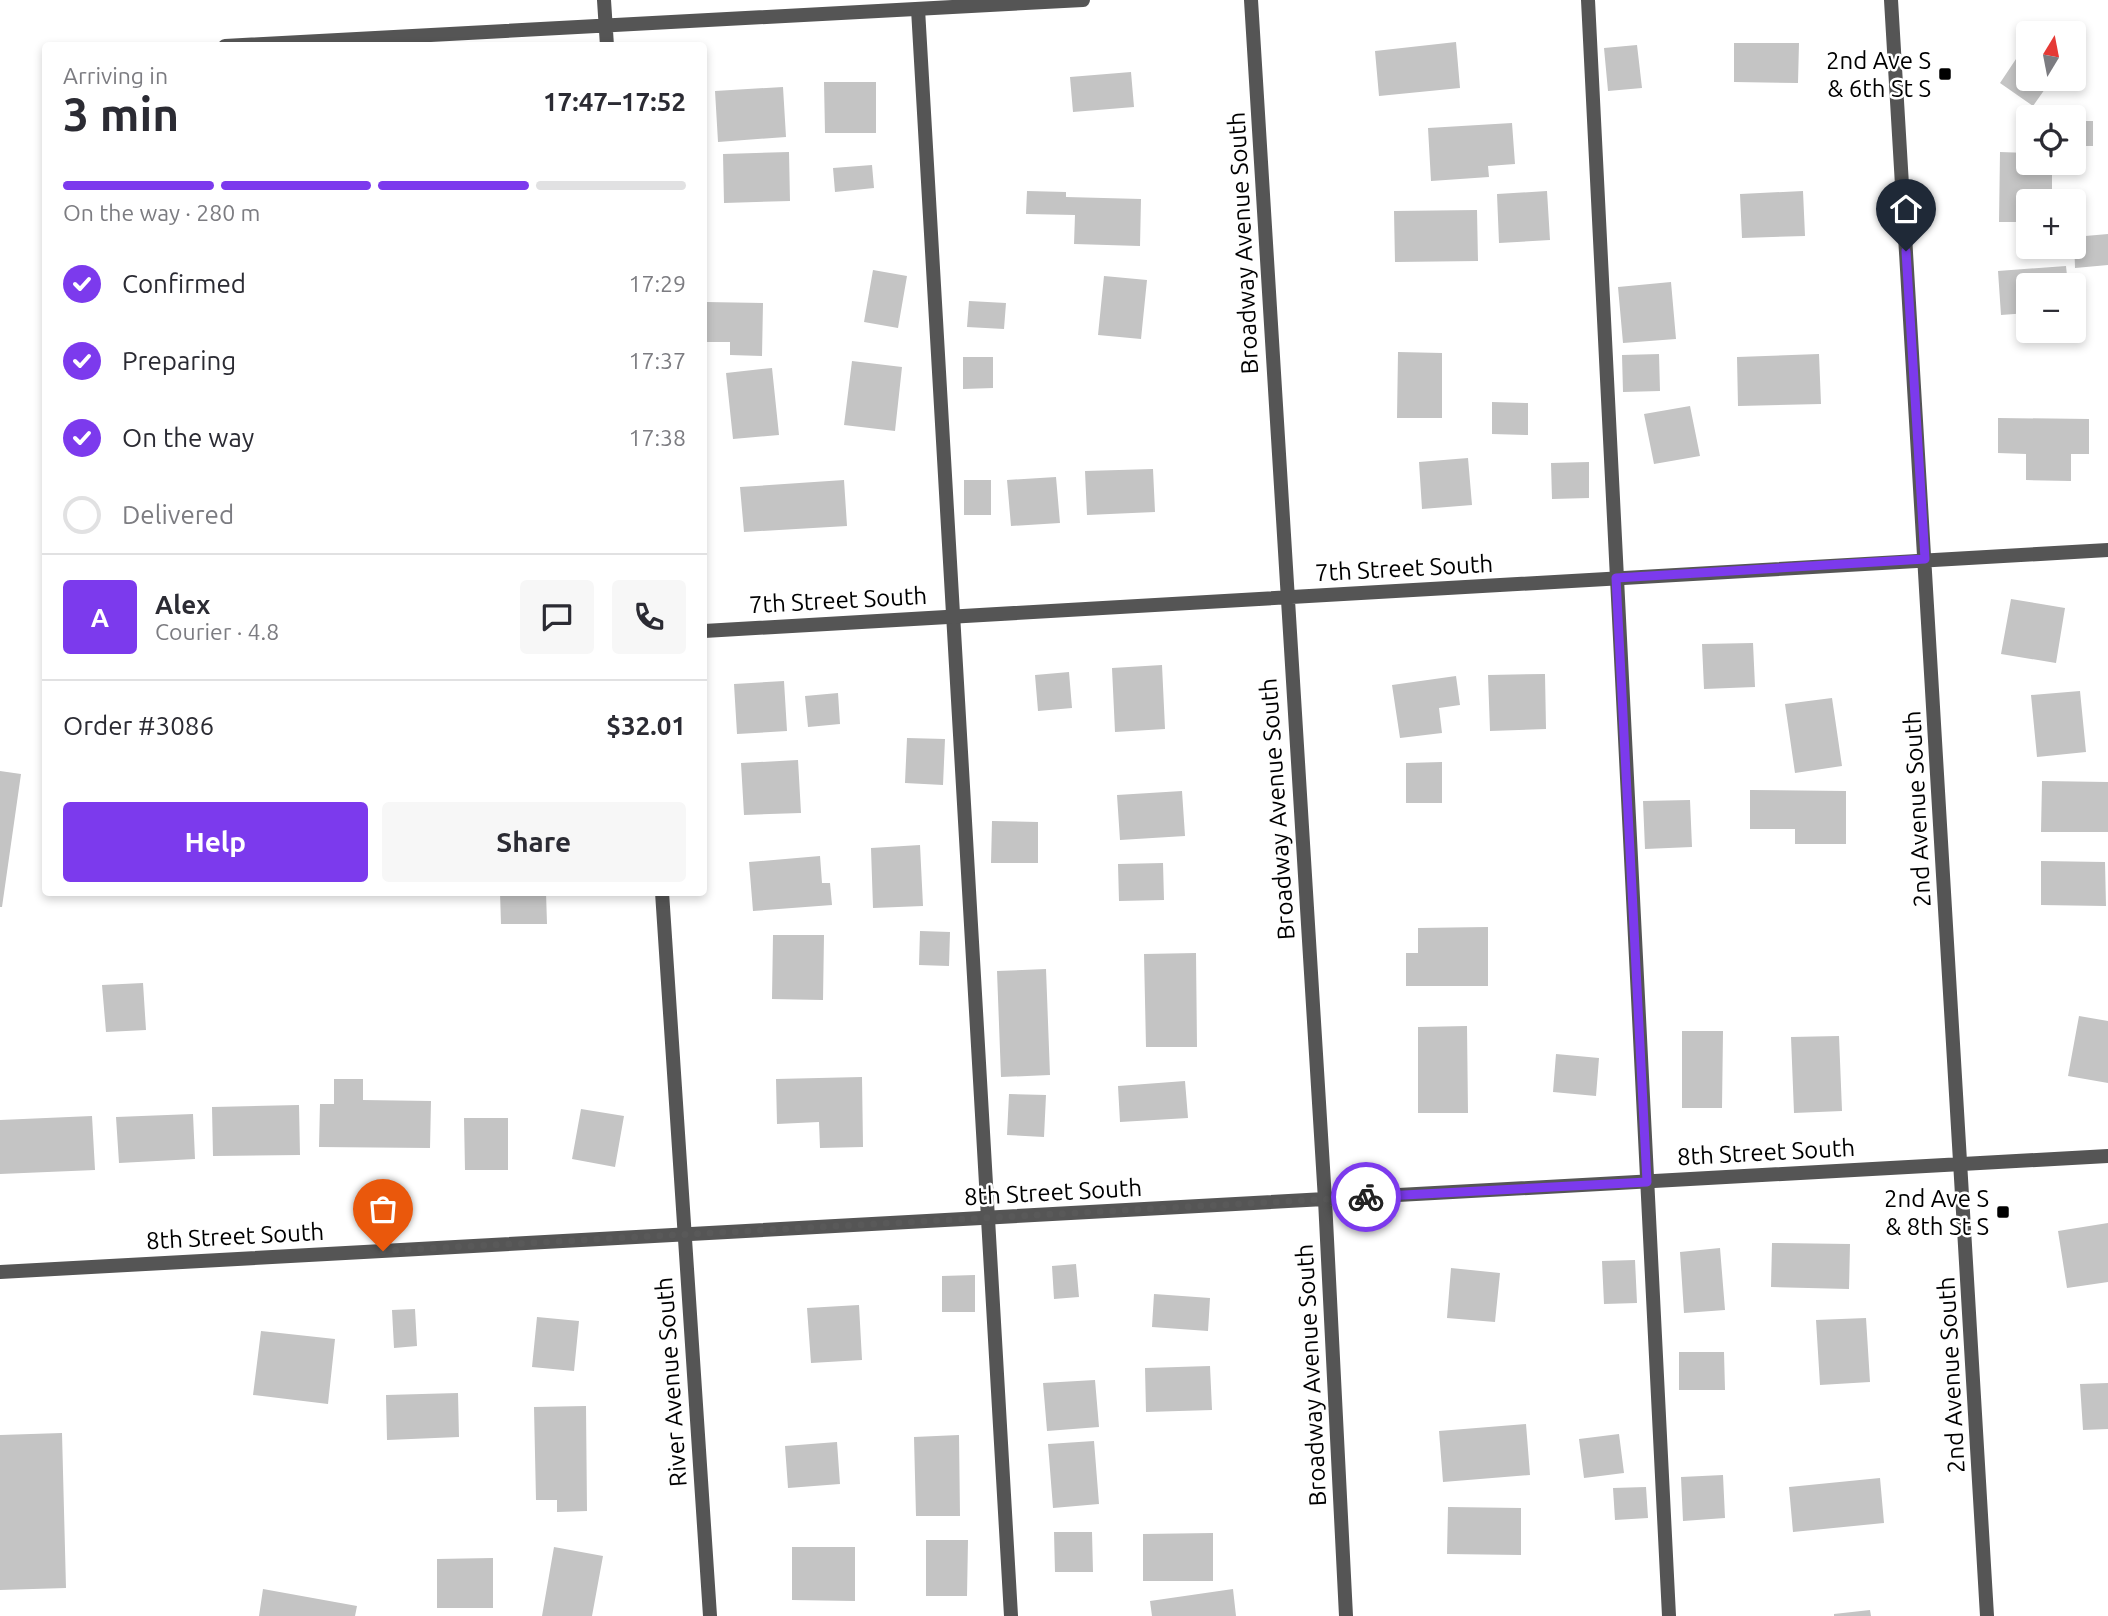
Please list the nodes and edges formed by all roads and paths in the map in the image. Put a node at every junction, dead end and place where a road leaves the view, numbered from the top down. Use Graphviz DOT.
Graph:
graph roads {
  1 [pos="604,0"];
  2 [pos="1083,0"];
  3 [pos="1251,0"];
  4 [pos="1588,0"];
  5 [pos="1891,0"];
  6 [pos="912,6"];
  7 [pos="606,26"];
  8 [pos="301,42"];
  9 [pos="607,42"];
  10 [pos="2108,551"];
  11 [pos="1925,559"];
  12 [pos="1616,578"];
  13 [pos="1286,597"];
  14 [pos="953,616"];
  15 [pos="707,631"];
  16 [pos="662,896"];
  17 [pos="2108,1156"];
  18 [pos="1961,1164"];
  19 [pos="1647,1182"];
  20 [pos="1325,1200"];
  21 [pos="987,1219"];
  22 [pos="684,1236"];
  23 [pos="0,1272"];
  24 [pos="710,1616"];
  25 [pos="1011,1616"];
  26 [pos="1346,1616"];
  27 [pos="1670,1616"];
  28 [pos="1987,1616"];
  1 -- 7 [label="street"];
  2 -- 6 [label="street"];
  3 -- 13 [label="street, Broadway Avenue South"];
  4 -- 12 [label="street"];
  5 -- 11 [label="street, 2nd Avenue South"];
  6 -- 7 [label="street"];
  6 -- 14 [label="street"];
  7 -- 8 [label="street"];
  7 -- 9 [label="street"];
  10 -- 11 [label="street, 7th Street South"];
  11 -- 12 [label="street, 7th Street South"];
  11 -- 18 [label="street, 2nd Avenue South"];
  12 -- 13 [label="street, 7th Street South"];
  12 -- 19 [label="street"];
  13 -- 14 [label="street, 7th Street South"];
  13 -- 20 [label="street, Broadway Avenue South"];
  14 -- 15 [label="street, 7th Street South"];
  14 -- 21 [label="street"];
  16 -- 22 [label="street, River Avenue South"];
  17 -- 18 [label="street, 8th Street South"];
  18 -- 19 [label="street, 8th Street South"];
  18 -- 28 [label="street, 2nd Avenue South"];
  19 -- 20 [label="street, 8th Street South"];
  19 -- 27 [label="street"];
  20 -- 21 [label="street, 8th Street South"];
  20 -- 26 [label="street, Broadway Avenue South"];
  21 -- 22 [label="street, 8th Street South"];
  21 -- 25 [label="street"];
  22 -- 23 [label="street, 8th Street South"];
  22 -- 24 [label="street, River Avenue South"];
}
